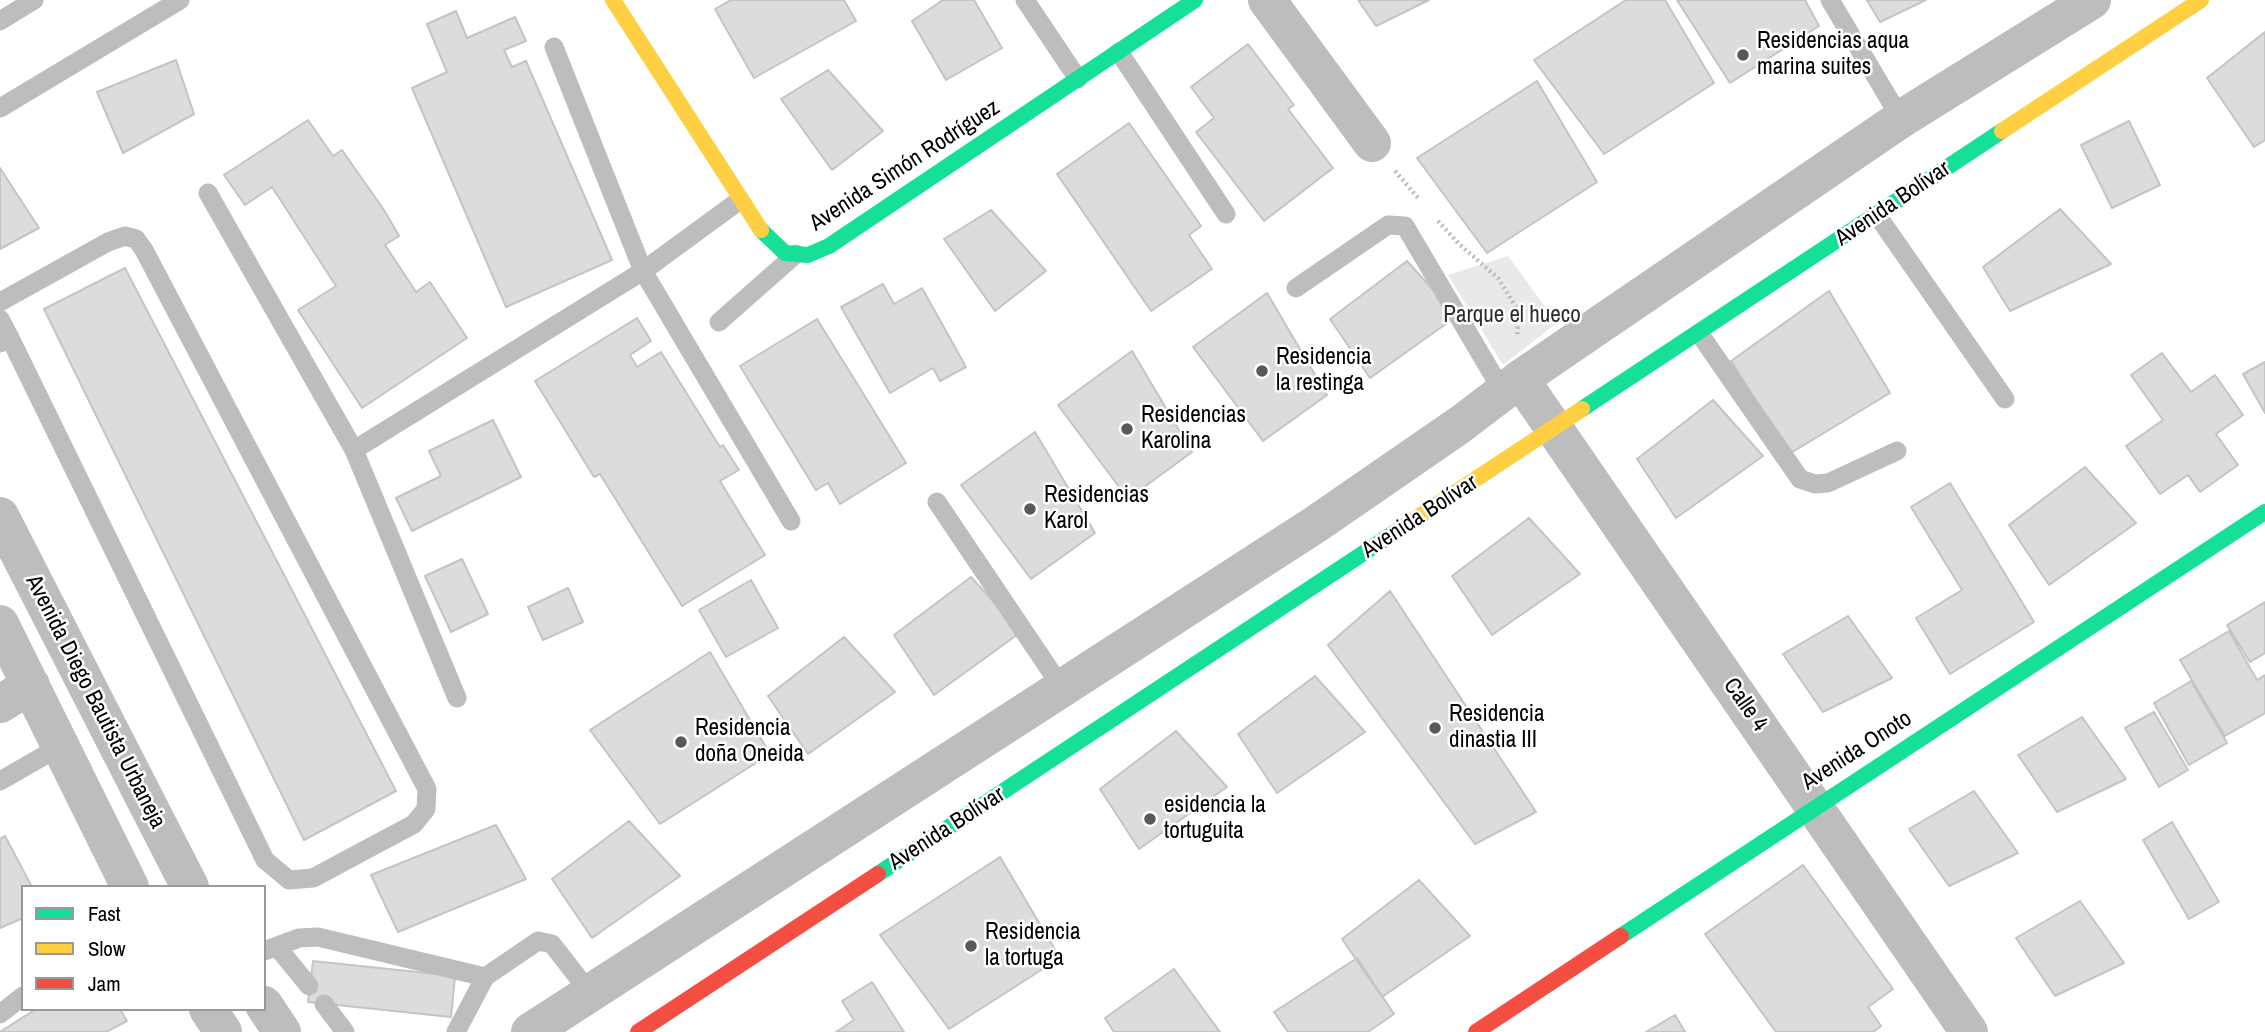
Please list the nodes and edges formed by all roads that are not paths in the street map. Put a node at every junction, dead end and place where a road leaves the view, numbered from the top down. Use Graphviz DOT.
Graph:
graph roads {
  1 [pos="34,0"];
  2 [pos="180,0"];
  3 [pos="613,0"];
  4 [pos="1025,0"];
  5 [pos="1195,0"];
  6 [pos="1267,0"];
  7 [pos="1830,0"];
  8 [pos="2092,0"];
  9 [pos="2201,0"];
  10 [pos="0,21"];
  11 [pos="554,47"];
  12 [pos="1119,52"];
  13 [pos="1078,79"];
  14 [pos="0,108"];
  15 [pos="1901,119"];
  16 [pos="1372,144"];
  17 [pos="208,192"];
  18 [pos="740,200"];
  19 [pos="1226,214"];
  20 [pos="1877,215"];
  21 [pos="796,254"];
  22 [pos="643,271"];
  23 [pos="1296,288"];
  24 [pos="0,302"];
  25 [pos="0,319"];
  26 [pos="719,321"];
  27 [pos="1699,333"];
  28 [pos="5,340"];
  29 [pos="1512,385"];
  30 [pos="2005,398"];
  31 [pos="1555,429"];
  32 [pos="354,450"];
  33 [pos="1897,451"];
  34 [pos="937,502"];
  35 [pos="2265,512"];
  36 [pos="0,516"];
  37 [pos="791,521"];
  38 [pos="0,624"];
  39 [pos="1062,688"];
  40 [pos="15,695"];
  41 [pos="457,698"];
  42 [pos="61,746"];
  43 [pos="0,781"];
  44 [pos="1815,806"];
  45 [pos="129,885"];
  46 [pos="189,885"];
  47 [pos="271,950"];
  48 [pos="485,977"];
  49 [pos="309,986"];
  50 [pos="590,993"];
  51 [pos="21,998"];
  52 [pos="324,1004"];
  53 [pos="266,1008"];
  54 [pos="0,1014"];
  55 [pos="282,1032"];
  56 [pos="345,1032"];
  57 [pos="456,1032"];
  58 [pos="530,1032"];
  59 [pos="638,1032"];
  60 [pos="1476,1032"];
  61 [pos="1969,1032"];
  1 -- 10 [label="lane"];
  2 -- 14 [label="lane"];
  3 -- 18 [label="street, Avenida Simón Rodríguez"];
  4 -- 13 [label="lane"];
  5 -- 12 [label="street, Avenida Simón Rodríguez"];
  6 -- 16 [label="street"];
  7 -- 15 [label="lane"];
  8 -- 15 [label="street"];
  9 -- 20 [label="street, Avenida Bolívar"];
  11 -- 22 [label="lane"];
  12 -- 13 [label="street, Avenida Simón Rodríguez"];
  12 -- 19 [label="lane"];
  13 -- 21 [label="street, Avenida Simón Rodríguez"];
  15 -- 29 [label="street"];
  17 -- 32 [label="lane"];
  18 -- 21 [label="street, Avenida Simón Rodríguez"];
  18 -- 22 [label="lane"];
  20 -- 27 [label="street, Avenida Bolívar"];
  20 -- 30 [label="lane"];
  21 -- 26 [label="lane"];
  22 -- 32 [label="lane"];
  22 -- 37 [label="lane"];
  23 -- 29 [label="lane"];
  24 -- 28 [label="lane"];
  25 -- 28 [label="lane"];
  27 -- 31 [label="street, Avenida Bolívar"];
  27 -- 33 [label="lane"];
  29 -- 31 [label="street, Calle 4"];
  29 -- 39 [label="street"];
  31 -- 44 [label="street, Calle 4"];
  31 -- 59 [label="street, Avenida Bolívar"];
  32 -- 41 [label="lane"];
  34 -- 39 [label="lane"];
  35 -- 44 [label="street, Avenida Onoto"];
  36 -- 46 [label="street, Avenida Diego Bautista Urbaneja"];
  38 -- 40 [label="street"];
  39 -- 50 [label="street"];
  40 -- 42 [label="street"];
  42 -- 43 [label="lane"];
  42 -- 45 [label="street"];
  44 -- 60 [label="street, Avenida Onoto"];
  44 -- 61 [label="street, Calle 4"];
  47 -- 48 [label="lane"];
  47 -- 49 [label="lane"];
  48 -- 50 [label="lane"];
  48 -- 57 [label="lane"];
  50 -- 58 [label="street"];
  51 -- 54 [label="lane"];
  52 -- 56 [label="lane"];
  53 -- 55 [label="street"];
}
